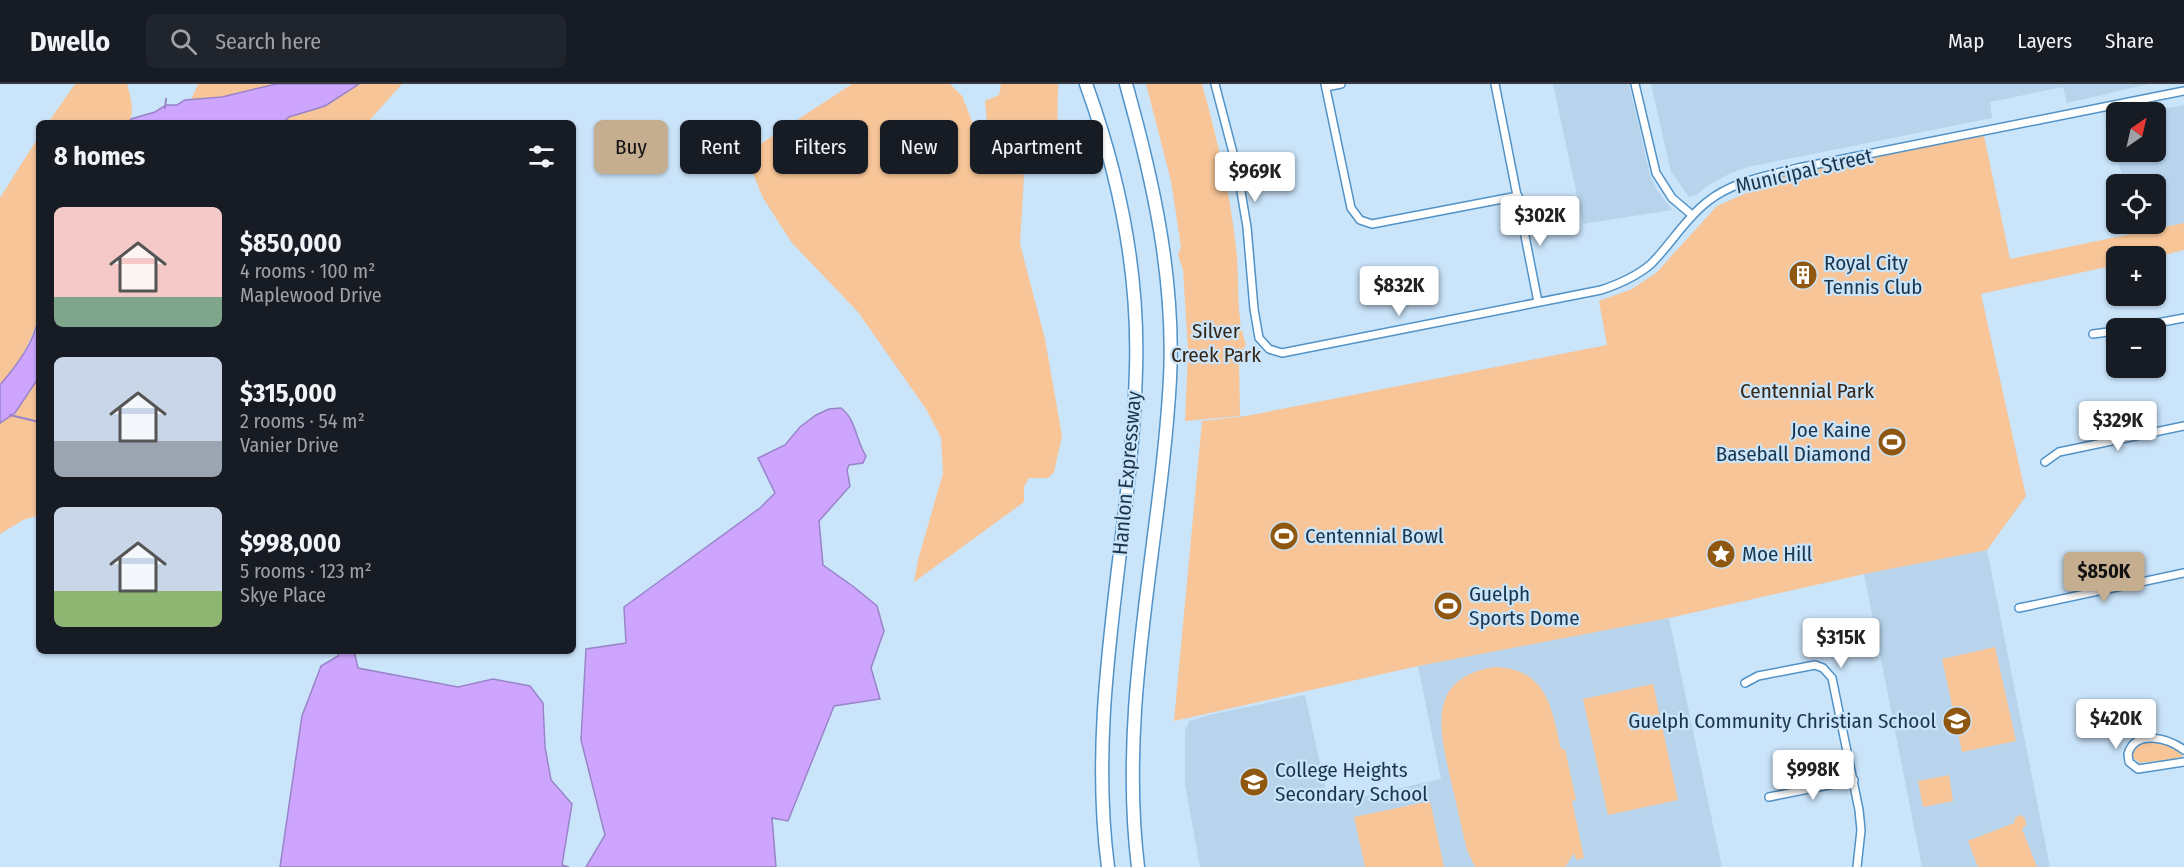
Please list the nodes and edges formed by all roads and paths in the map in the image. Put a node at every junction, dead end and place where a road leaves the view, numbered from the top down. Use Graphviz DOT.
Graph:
graph roads {
  1 [pos="1086,84"];
  2 [pos="1126,84"];
  3 [pos="1215,84"];
  4 [pos="1341,84"];
  5 [pos="1495,84"];
  6 [pos="1635,84"];
  7 [pos="1326,86"];
  8 [pos="2184,91"];
  9 [pos="1518,196"];
  10 [pos="1692,215"];
  11 [pos="1538,302"];
  12 [pos="2184,318"];
  13 [pos="2166,321"];
  14 [pos="2106,332"];
  15 [pos="2093,334"];
  16 [pos="2184,426"];
  17 [pos="2045,462"];
  18 [pos="2184,573"];
  19 [pos="2019,608"];
  20 [pos="1745,683"];
  21 [pos="2184,750"];
  22 [pos="2184,762"];
  23 [pos="1854,780"];
  24 [pos="1769,797"];
  25 [pos="1108,867"];
  26 [pos="1138,867"];
  27 [pos="1857,867"];
  1 -- 25 [label="highway, Hanlon Expressway"];
  2 -- 26 [label="highway, Hanlon Expressway"];
  3 -- 11 [label="street, Municipal Street"];
  4 -- 7 [label="street"];
  5 -- 9 [label="street"];
  6 -- 10 [label="street"];
  7 -- 9 [label="street"];
  8 -- 10 [label="street, Municipal Street"];
  9 -- 11 [label="street"];
  10 -- 11 [label="street, Municipal Street"];
  12 -- 13 [label="street"];
  14 -- 15 [label="street"];
  16 -- 17 [label="street"];
  18 -- 19 [label="street"];
  20 -- 23 [label="street"];
  21 -- 22 [label="street"];
  23 -- 24 [label="street"];
  23 -- 27 [label="street"];
}
